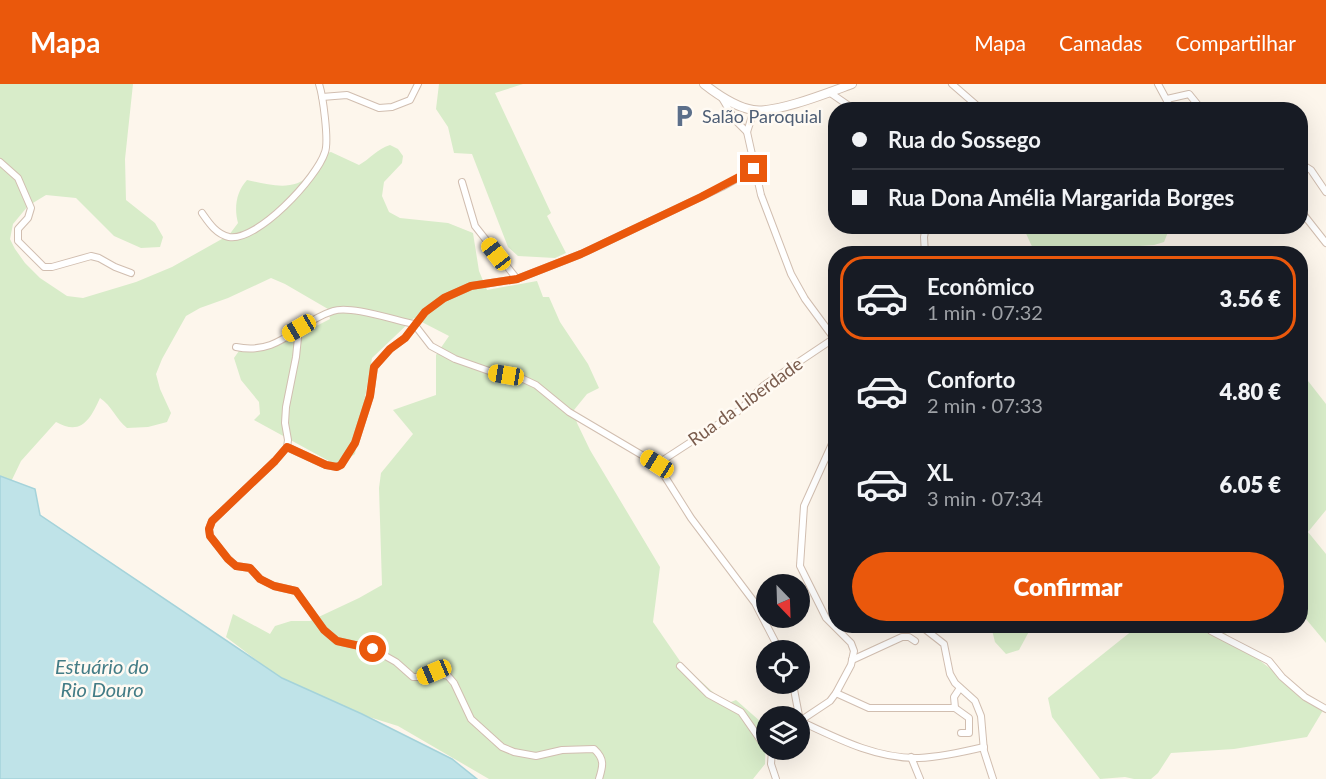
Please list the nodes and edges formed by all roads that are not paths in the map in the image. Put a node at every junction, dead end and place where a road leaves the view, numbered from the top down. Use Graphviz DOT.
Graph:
graph roads {
  1 [pos="319,84"];
  2 [pos="418,84"];
  3 [pos="704,84"];
  4 [pos="852,84"];
  5 [pos="952,84"];
  6 [pos="1158,84"];
  7 [pos="829,92"];
  8 [pos="322,97"];
  9 [pos="722,98"];
  10 [pos="1167,99"];
  11 [pos="843,102"];
  12 [pos="973,102"];
  13 [pos="1168,102"];
  14 [pos="1196,102"];
  15 [pos="754,110"];
  16 [pos="747,132"];
  17 [pos="0,162"];
  18 [pos="1308,168"];
  19 [pos="754,169"];
  20 [pos="462,182"];
  21 [pos="1326,192"];
  22 [pos="202,213"];
  23 [pos="1308,220"];
  24 [pos="1326,243"];
  25 [pos="131,273"];
  26 [pos="517,279"];
  27 [pos="414,324"];
  28 [pos="299,328"];
  29 [pos="828,332"];
  30 [pos="828,344"];
  31 [pos="236,347"];
  32 [pos="287,447"];
  33 [pos="828,453"];
  34 [pos="657,464"];
  35 [pos="828,620"];
  36 [pos="841,633"];
  37 [pos="930,633"];
  38 [pos="1215,633"];
  39 [pos="775,640"];
  40 [pos="915,641"];
  41 [pos="852,660"];
  42 [pos="680,666"];
  43 [pos="960,688"];
  44 [pos="836,693"];
  45 [pos="955,708"];
  46 [pos="1326,709"];
  47 [pos="810,714"];
  48 [pos="810,726"];
  49 [pos="756,733"];
  50 [pos="962,733"];
  51 [pos="984,747"];
  52 [pos="911,757"];
  53 [pos="770,760"];
  54 [pos="599,779"];
  55 [pos="776,779"];
  56 [pos="920,779"];
  57 [pos="993,779"];
  1 -- 8 [label="street"];
  2 -- 8 [label="street"];
  3 -- 9 [label="street"];
  4 -- 7 [label="street"];
  5 -- 12 [label="street"];
  6 -- 10 [label="street"];
  7 -- 11 [label="street"];
  7 -- 15 [label="street"];
  8 -- 22 [label="street"];
  9 -- 15 [label="street"];
  9 -- 16 [label="street"];
  10 -- 13 [label="street"];
  10 -- 14 [label="street"];
  15 -- 16 [label="street"];
  16 -- 19 [label="street"];
  17 -- 25 [label="street"];
  18 -- 21 [label="street"];
  19 -- 26 [label="street"];
  19 -- 29 [label="street"];
  20 -- 26 [label="street"];
  23 -- 24 [label="street"];
  26 -- 27 [label="street"];
  27 -- 28 [label="street"];
  27 -- 32 [label="street"];
  27 -- 34 [label="street"];
  28 -- 31 [label="street"];
  28 -- 32 [label="street"];
  30 -- 34 [label="street, Rua da Liberdade"];
  32 -- 54 [label="street"];
  33 -- 35 [label="street"];
  34 -- 39 [label="street"];
  36 -- 41 [label="street"];
  37 -- 43 [label="street"];
  38 -- 46 [label="street"];
  40 -- 41 [label="street"];
  41 -- 44 [label="street"];
  42 -- 49 [label="street"];
  43 -- 45 [label="street"];
  43 -- 51 [label="street"];
  44 -- 45 [label="street"];
  44 -- 47 [label="street"];
  45 -- 50 [label="street"];
  48 -- 52 [label="street"];
  51 -- 52 [label="street"];
  51 -- 57 [label="street"];
  52 -- 56 [label="street"];
  53 -- 55 [label="street"];
}
